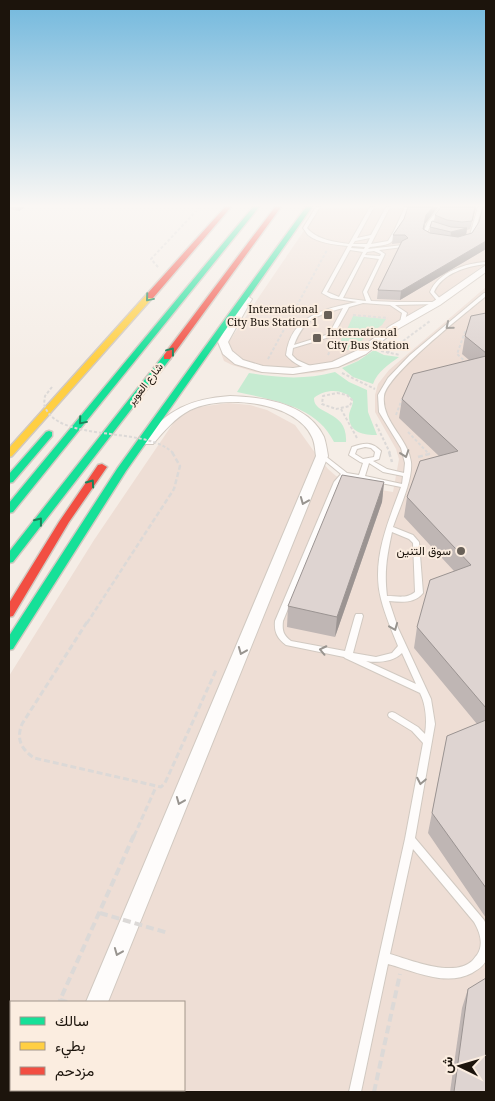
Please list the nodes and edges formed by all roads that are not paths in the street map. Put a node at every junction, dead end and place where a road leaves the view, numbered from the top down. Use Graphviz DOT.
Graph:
graph roads {
  1 [pos="182,258"];
  2 [pos="214,258"];
  3 [pos="240,258"];
  4 [pos="272,258"];
  5 [pos="343,258"];
  6 [pos="362,258"];
  7 [pos="382,258"];
  8 [pos="486,263"];
  9 [pos="486,268"];
  10 [pos="250,289"];
  11 [pos="486,294"];
  12 [pos="341,298"];
  13 [pos="369,301"];
  14 [pos="439,302"];
  15 [pos="386,304"];
  16 [pos="347,306"];
  17 [pos="403,321"];
  18 [pos="291,347"];
  19 [pos="315,369"];
  20 [pos="156,372"];
  21 [pos="117,379"];
  22 [pos="148,400"];
  23 [pos="78,406"];
  24 [pos="58,425"];
  25 [pos="9,454"];
  26 [pos="322,456"];
  27 [pos="108,458"];
  28 [pos="368,461"];
  29 [pos="383,470"];
  30 [pos="121,471"];
  31 [pos="345,474"];
  32 [pos="407,475"];
  33 [pos="361,478"];
  34 [pos="9,480"];
  35 [pos="379,482"];
  36 [pos="405,486"];
  37 [pos="9,510"];
  38 [pos="389,528"];
  39 [pos="9,559"];
  40 [pos="384,598"];
  41 [pos="9,613"];
  42 [pos="359,616"];
  43 [pos="9,646"];
  44 [pos="402,647"];
  45 [pos="348,656"];
  46 [pos="424,691"];
  47 [pos="392,715"];
  48 [pos="428,743"];
  49 [pos="410,839"];
  50 [pos="385,958"];
  51 [pos="97,1001"];
  52 [pos="355,1092"];
  1 -- 25 [label="main road, one-way"];
  2 -- 21 [label="main road, شارع العوير"];
  20 -- 3 [label="main road, شارع العوير, one-way"];
  4 -- 10 [label="main road"];
  5 -- 12 [label="lane"];
  6 -- 12 [label="lane"];
  7 -- 13 [label="lane"];
  8 -- 14 [label="lane"];
  9 -- 14 [label="street"];
  10 -- 19 [label="street"];
  10 -- 30 [label="main road"];
  11 -- 32 [label="lane, one-way"];
  12 -- 13 [label="lane"];
  13 -- 15 [label="lane"];
  13 -- 16 [label="lane"];
  14 -- 15 [label="lane"];
  14 -- 17 [label="street"];
  15 -- 17 [label="lane"];
  16 -- 18 [label="lane"];
  16 -- 18 [label="lane"];
  17 -- 19 [label="street"];
  18 -- 19 [label="lane"];
  20 -- 22 [label="main road"];
  39 -- 20 [label="main road, شارع العوير, one-way"];
  21 -- 23 [label="main road"];
  21 -- 37 [label="main road, شارع العوير, one-way"];
  24 -- 34 [label="main road"];
  26 -- 30 [label="street"];
  26 -- 31 [label="lane"];
  26 -- 51 [label="street, one-way"];
  41 -- 27 [label="main road, one-way"];
  28 -- 28 [label="lane"];
  28 -- 29 [label="lane"];
  28 -- 33 [label="lane"];
  29 -- 32 [label="lane"];
  29 -- 35 [label="lane"];
  30 -- 43 [label="main road"];
  31 -- 33 [label="lane"];
  45 -- 31 [label="lane, one-way"];
  32 -- 36 [label="lane"];
  33 -- 35 [label="lane"];
  35 -- 36 [label="lane"];
  36 -- 38 [label="lane"];
  38 -- 40 [label="lane"];
  38 -- 40 [label="lane"];
  40 -- 44 [label="lane, one-way"];
  42 -- 45 [label="lane"];
  44 -- 45 [label="lane"];
  44 -- 46 [label="lane"];
  45 -- 46 [label="lane"];
  46 -- 48 [label="lane"];
  47 -- 48 [label="lane"];
  48 -- 49 [label="lane, one-way"];
  49 -- 50 [label="lane"];
  49 -- 50 [label="lane"];
  50 -- 52 [label="lane"];
}
